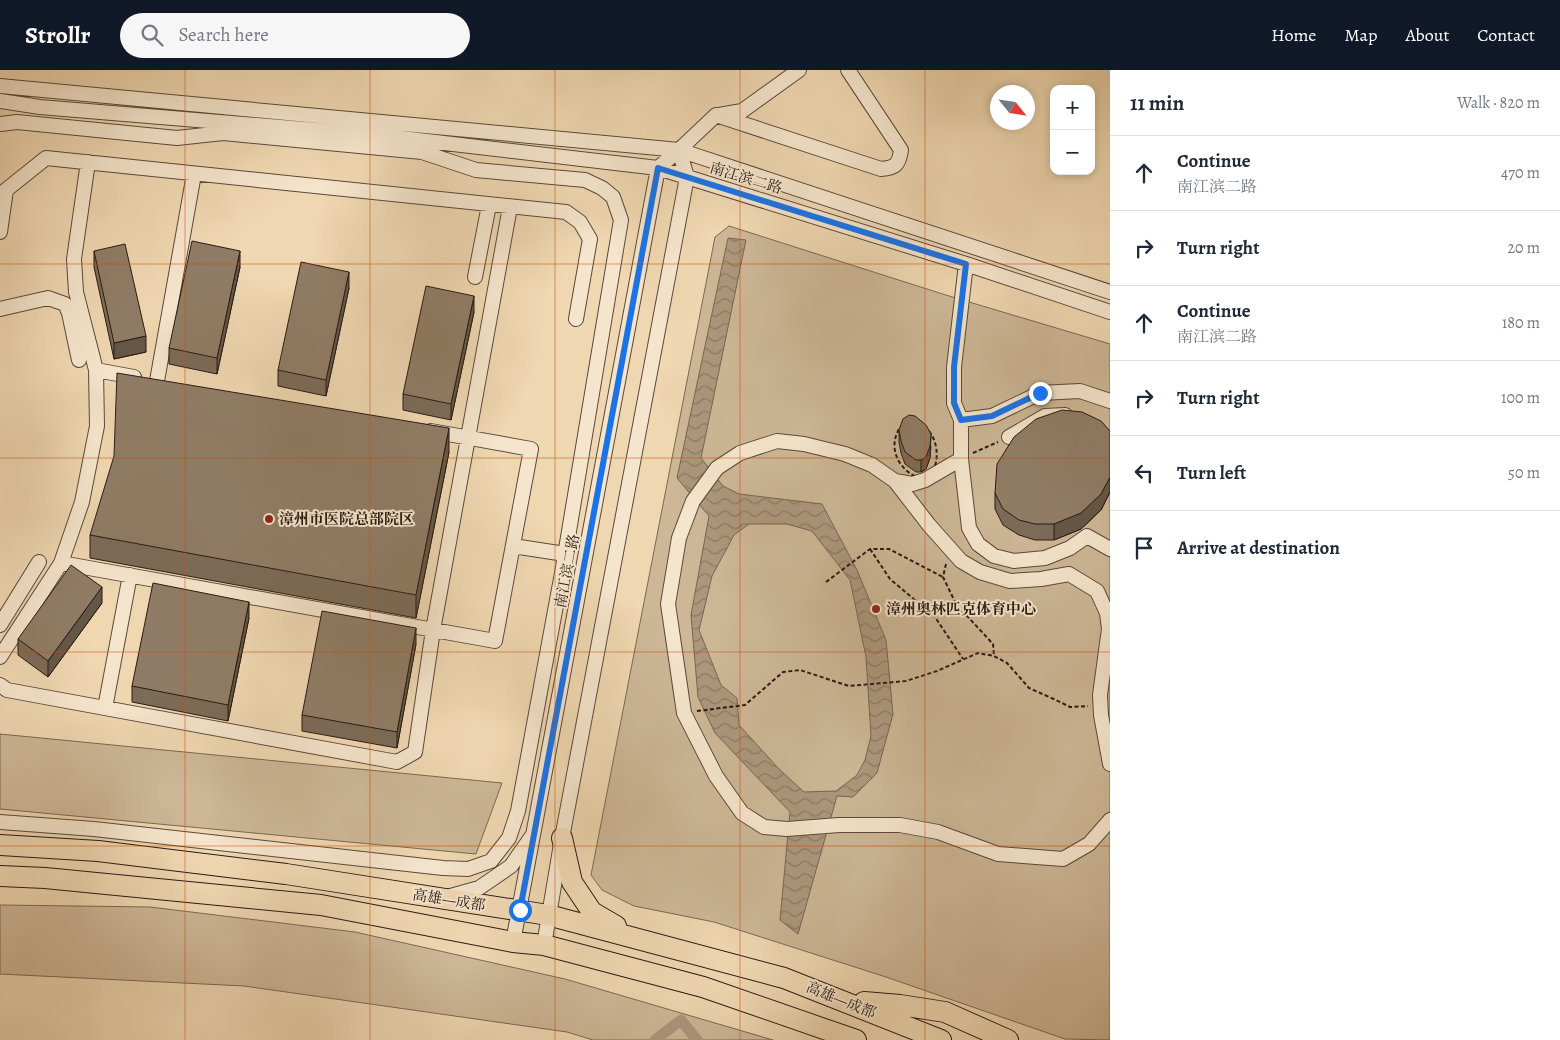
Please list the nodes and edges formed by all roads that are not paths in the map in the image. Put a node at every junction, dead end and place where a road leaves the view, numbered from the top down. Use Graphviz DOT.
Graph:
graph roads {
  1 [pos="799,70"];
  2 [pos="848,70"];
  3 [pos="0,86"];
  4 [pos="0,101"];
  5 [pos="40,107"];
  6 [pos="0,115"];
  7 [pos="716,115"];
  8 [pos="0,124"];
  9 [pos="679,150"];
  10 [pos="88,162"];
  11 [pos="658,168"];
  12 [pos="194,174"];
  13 [pos="687,178"];
  14 [pos="489,205"];
  15 [pos="510,207"];
  16 [pos="0,232"];
  17 [pos="966,264"];
  18 [pos="475,277"];
  19 [pos="75,284"];
  20 [pos="1110,292"];
  21 [pos="50,298"];
  22 [pos="0,309"];
  23 [pos="1110,312"];
  24 [pos="576,319"];
  25 [pos="79,360"];
  26 [pos="96,370"];
  27 [pos="1110,401"];
  28 [pos="1076,414"];
  29 [pos="961,420"];
  30 [pos="419,428"];
  31 [pos="468,437"];
  32 [pos="1009,437"];
  33 [pos="961,458"];
  34 [pos="895,481"];
  35 [pos="513,546"];
  36 [pos="1110,549"];
  37 [pos="565,554"];
  38 [pos="39,562"];
  39 [pos="61,563"];
  40 [pos="130,575"];
  41 [pos="1109,610"];
  42 [pos="0,625"];
  43 [pos="432,630"];
  44 [pos="5,637"];
  45 [pos="0,658"];
  46 [pos="0,685"];
  47 [pos="105,708"];
  48 [pos="1110,764"];
  49 [pos="1110,820"];
  50 [pos="0,822"];
  51 [pos="534,834"];
  52 [pos="562,838"];
  53 [pos="0,845"];
  54 [pos="0,876"];
  55 [pos="442,898"];
  56 [pos="520,910"];
  57 [pos="548,915"];
  58 [pos="637,939"];
  59 [pos="513,942"];
  60 [pos="544,945"];
  61 [pos="842,1000"];
  62 [pos="856,1040"];
  63 [pos="941,1040"];
  64 [pos="1008,1040"];
  1 -- 7 [label="street"];
  2 -- 7 [label="street"];
  3 -- 9 [label="street, 南江滨二路"];
  4 -- 5 [label="street"];
  5 -- 6 [label="street"];
  5 -- 11 [label="street"];
  7 -- 9 [label="street"];
  8 -- 37 [label="street"];
  9 -- 11 [label="street"];
  9 -- 13 [label="street"];
  9 -- 20 [label="street, 南江滨二路"];
  10 -- 12 [label="street"];
  10 -- 16 [label="street"];
  10 -- 19 [label="street"];
  11 -- 13 [label="street"];
  11 -- 51 [label="street, 南江滨二路"];
  12 -- 14 [label="street"];
  12 -- 26 [label="street"];
  13 -- 17 [label="street, 南江滨二路"];
  13 -- 52 [label="street, 南江滨二路"];
  14 -- 15 [label="street"];
  14 -- 18 [label="street"];
  15 -- 24 [label="street"];
  15 -- 31 [label="street"];
  17 -- 23 [label="street, 南江滨二路"];
  17 -- 29 [label="street"];
  19 -- 21 [label="street"];
  19 -- 26 [label="street"];
  21 -- 22 [label="street"];
  21 -- 25 [label="street"];
  26 -- 39 [label="street"];
  27 -- 29 [label="street"];
  28 -- 32 [label="street"];
  29 -- 33 [label="street"];
  30 -- 31 [label="street"];
  31 -- 35 [label="street"];
  31 -- 43 [label="street"];
  33 -- 34 [label="street"];
  33 -- 36 [label="street"];
  34 -- 41 [label="street"];
  34 -- 49 [label="street"];
  35 -- 37 [label="street"];
  35 -- 43 [label="street"];
  37 -- 50 [label="street"];
  38 -- 42 [label="street"];
  39 -- 40 [label="street"];
  39 -- 44 [label="street"];
  40 -- 43 [label="street"];
  40 -- 47 [label="street"];
  41 -- 48 [label="street"];
  43 -- 47 [label="street"];
  44 -- 45 [label="street"];
  46 -- 47 [label="street"];
  51 -- 55 [label="street, 南江滨二路"];
  51 -- 56 [label="street, 南江滨二路"];
  52 -- 57 [label="street, 南江滨二路"];
  52 -- 58 [label="highway"];
  53 -- 55 [label="highway, 高雄—成都"];
  54 -- 59 [label="highway, 高雄—成都"];
  55 -- 56 [label="highway, 高雄—成都"];
  56 -- 57 [label="highway, 高雄—成都"];
  56 -- 59 [label="street, 南江滨二路"];
  57 -- 58 [label="highway, 高雄—成都"];
  57 -- 60 [label="street, 南江滨二路"];
  58 -- 61 [label="highway, 高雄—成都"];
  59 -- 60 [label="highway, 高雄—成都"];
  60 -- 62 [label="highway, 高雄—成都"];
  61 -- 63 [label="highway, 高雄—成都"];
  61 -- 64 [label="highway"];
}
